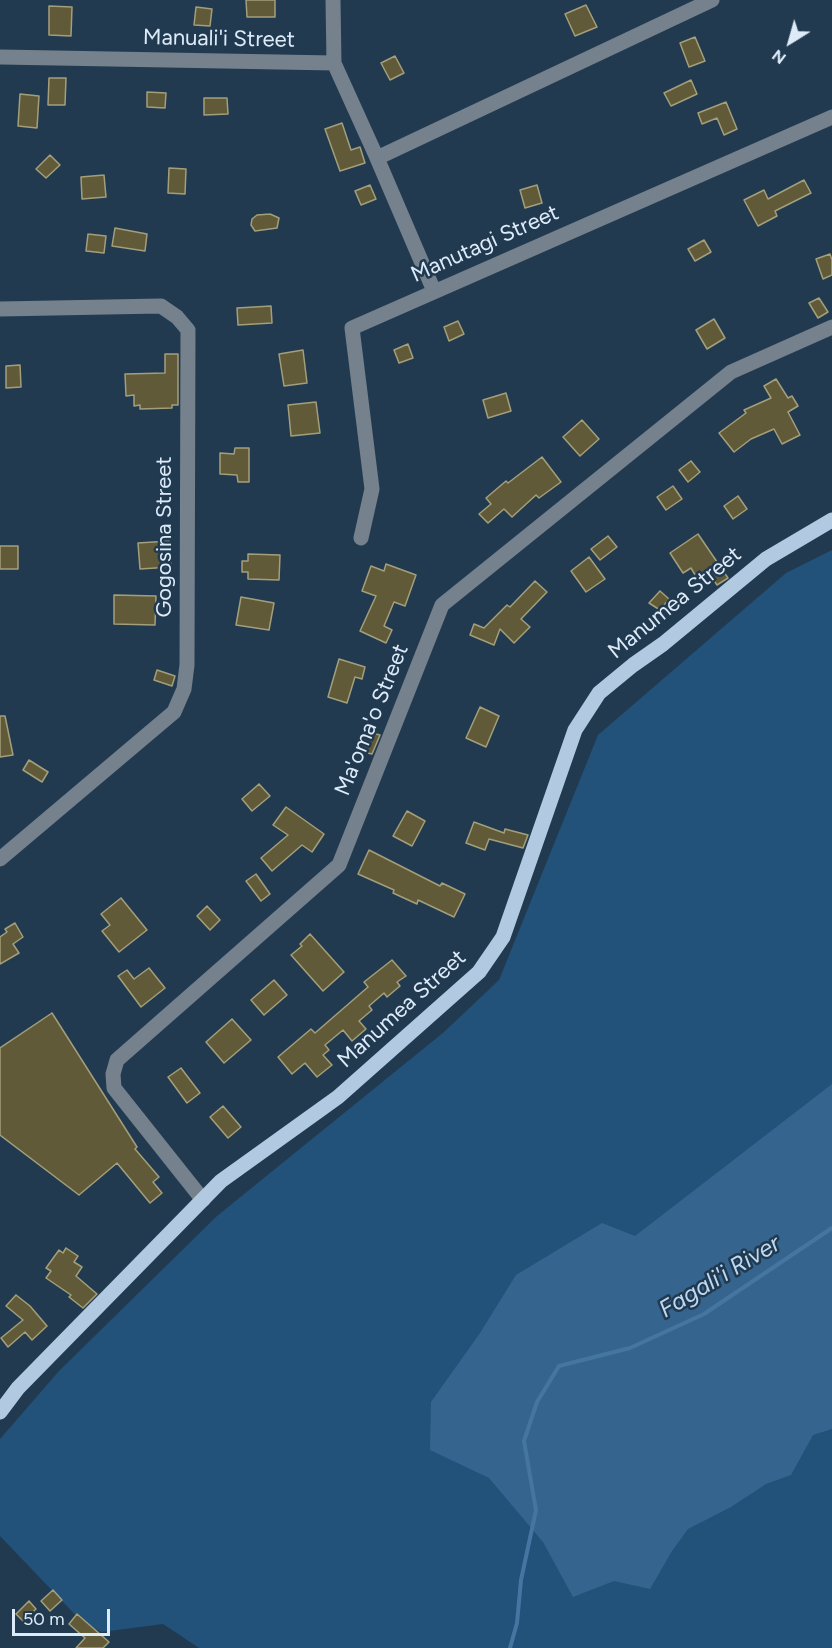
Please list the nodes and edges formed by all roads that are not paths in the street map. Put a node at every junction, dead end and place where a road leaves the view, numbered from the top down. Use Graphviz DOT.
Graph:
graph roads {
  1 [pos="333,0"];
  2 [pos="712,0"];
  3 [pos="0,57"];
  4 [pos="334,63"];
  5 [pos="832,117"];
  6 [pos="377,158"];
  7 [pos="434,291"];
  8 [pos="0,309"];
  9 [pos="832,327"];
  10 [pos="832,520"];
  11 [pos="361,538"];
  12 [pos="0,859"];
  13 [pos="203,1200"];
  14 [pos="0,1412"];
  1 -- 4 [label="street"];
  2 -- 6 [label="street"];
  3 -- 4 [label="street, Manuali'i Street"];
  4 -- 6 [label="street"];
  5 -- 7 [label="street, Manutagi Street"];
  6 -- 7 [label="street"];
  7 -- 11 [label="street, Manutagi Street"];
  8 -- 12 [label="street, Gogosina Street"];
  9 -- 13 [label="street, Ma'oma'o Street"];
  10 -- 13 [label="main road, Manumea Street"];
  13 -- 14 [label="main road, Manumea Street"];
}
